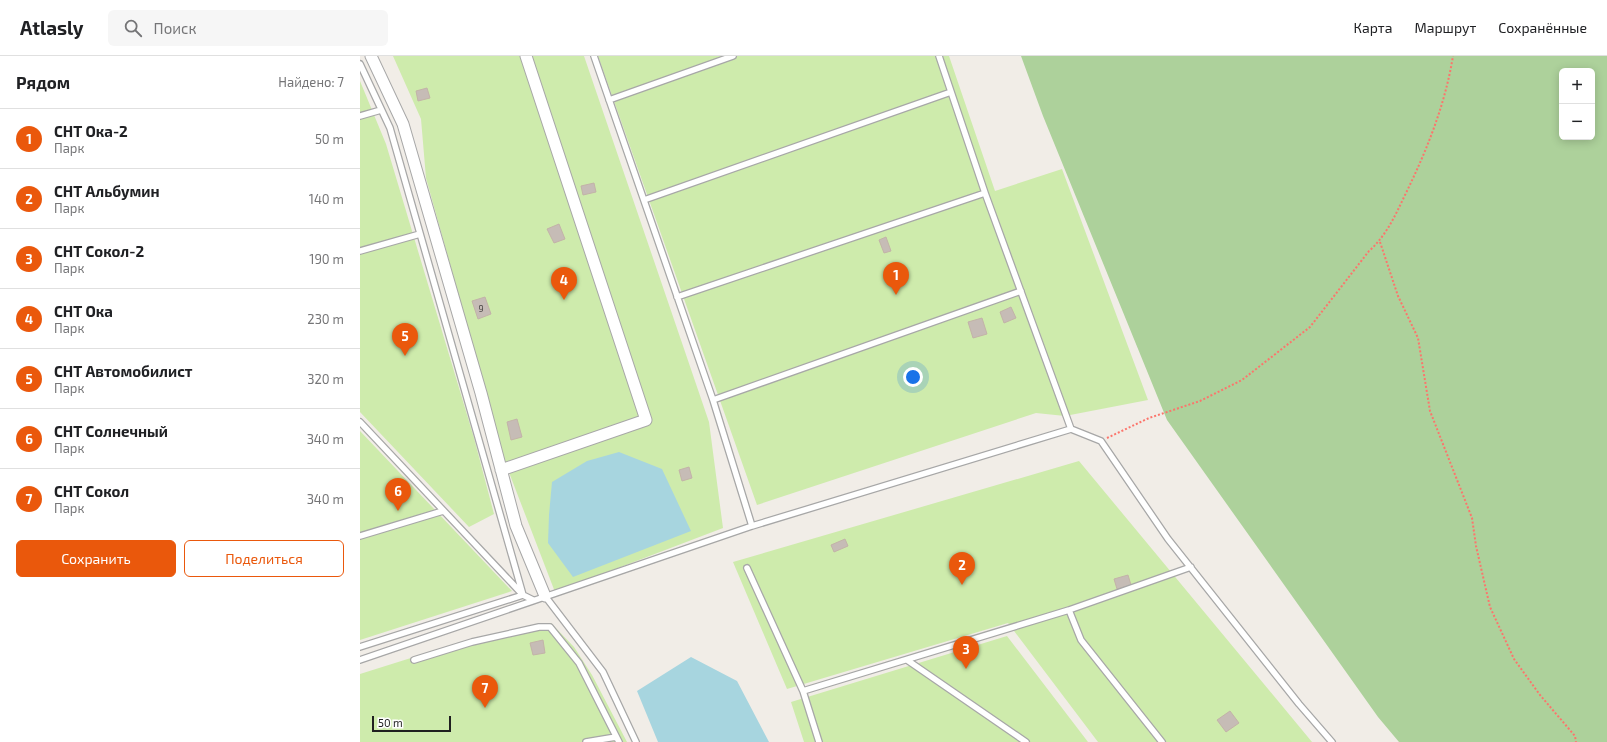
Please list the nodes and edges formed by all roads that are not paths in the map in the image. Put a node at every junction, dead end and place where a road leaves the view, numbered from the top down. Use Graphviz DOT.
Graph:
graph roads {
  1 [pos="371,56"];
  2 [pos="526,56"];
  3 [pos="594,56"];
  4 [pos="733,56"];
  5 [pos="939,56"];
  6 [pos="360,64"];
  7 [pos="951,92"];
  8 [pos="609,100"];
  9 [pos="381,110"];
  10 [pos="360,116"];
  11 [pos="985,193"];
  12 [pos="644,200"];
  13 [pos="420,234"];
  14 [pos="360,251"];
  15 [pos="1021,291"];
  16 [pos="678,297"];
  17 [pos="713,400"];
  18 [pos="360,422"];
  19 [pos="1071,430"];
  20 [pos="501,470"];
  21 [pos="443,510"];
  22 [pos="752,526"];
  23 [pos="360,536"];
  24 [pos="1191,567"];
  25 [pos="747,568"];
  26 [pos="523,595"];
  27 [pos="546,596"];
  28 [pos="533,600"];
  29 [pos="1069,610"];
  30 [pos="360,647"];
  31 [pos="360,660"];
  32 [pos="414,660"];
  33 [pos="906,660"];
  34 [pos="803,691"];
  35 [pos="618,739"];
  36 [pos="586,742"];
  37 [pos="636,742"];
  38 [pos="819,742"];
  39 [pos="1026,742"];
  40 [pos="1162,742"];
  41 [pos="1332,742"];
  1 -- 20 [label="street"];
  2 -- 20 [label="street"];
  3 -- 8 [label="lane"];
  4 -- 8 [label="lane"];
  5 -- 7 [label="lane"];
  6 -- 9 [label="lane"];
  7 -- 11 [label="lane"];
  7 -- 12 [label="lane"];
  8 -- 12 [label="lane"];
  9 -- 10 [label="lane"];
  9 -- 13 [label="lane"];
  11 -- 15 [label="lane"];
  11 -- 16 [label="lane"];
  12 -- 16 [label="lane"];
  13 -- 14 [label="lane"];
  13 -- 26 [label="lane"];
  15 -- 17 [label="lane"];
  15 -- 19 [label="lane"];
  16 -- 17 [label="lane"];
  17 -- 22 [label="lane"];
  18 -- 21 [label="lane"];
  19 -- 22 [label="lane"];
  19 -- 24 [label="lane"];
  20 -- 27 [label="street"];
  21 -- 23 [label="lane"];
  21 -- 26 [label="lane"];
  22 -- 27 [label="lane"];
  24 -- 29 [label="lane"];
  24 -- 41 [label="lane"];
  25 -- 34 [label="lane"];
  26 -- 28 [label="lane"];
  26 -- 30 [label="lane"];
  27 -- 28 [label="lane"];
  27 -- 37 [label="lane"];
  28 -- 31 [label="lane"];
  29 -- 33 [label="lane"];
  29 -- 40 [label="lane"];
  32 -- 35 [label="lane"];
  33 -- 34 [label="lane"];
  33 -- 39 [label="lane"];
  34 -- 38 [label="lane"];
  35 -- 36 [label="lane"];
}
